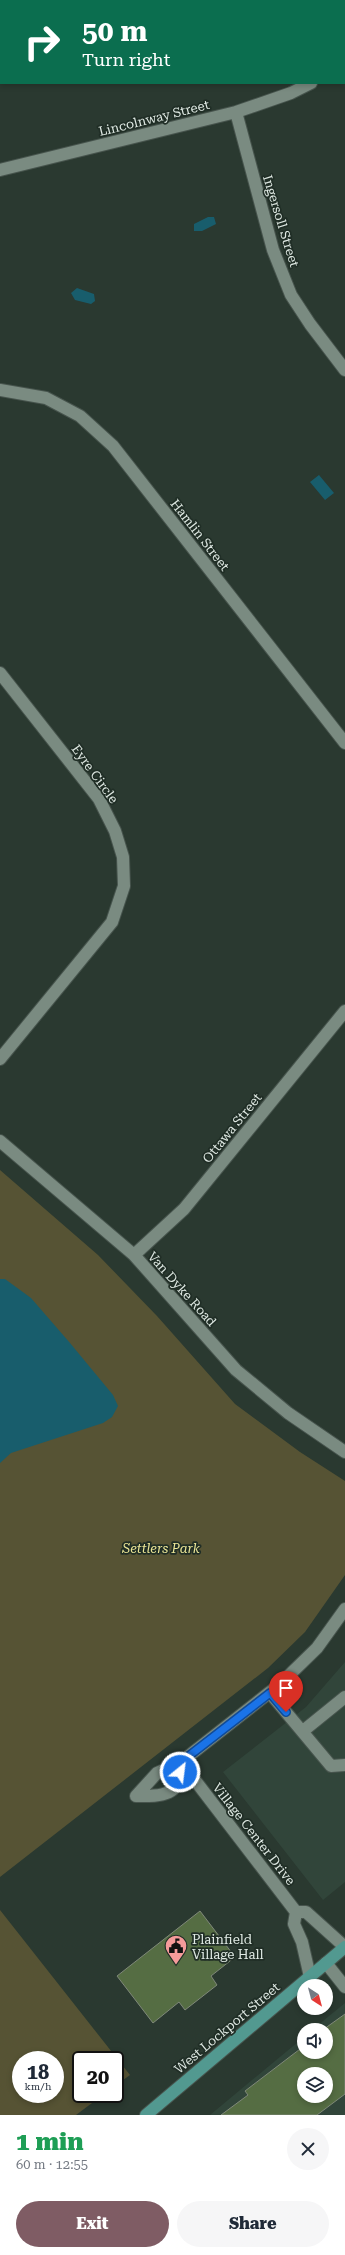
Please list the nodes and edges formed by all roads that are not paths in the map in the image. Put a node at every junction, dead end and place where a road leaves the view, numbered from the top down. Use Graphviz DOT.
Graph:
graph roads {
  1 [pos="309,84"];
  2 [pos="236,112"];
  3 [pos="0,170"];
  4 [pos="345,370"];
  5 [pos="0,390"];
  6 [pos="0,673"];
  7 [pos="345,743"];
  8 [pos="345,1011"];
  9 [pos="0,1059"];
  10 [pos="0,1141"];
  11 [pos="134,1255"];
  12 [pos="345,1452"];
  13 [pos="345,1609"];
  14 [pos="341,1624"];
  15 [pos="270,1693"];
  16 [pos="345,1698"];
  17 [pos="303,1731"];
  18 [pos="345,1765"];
  19 [pos="296,1912"];
  20 [pos="345,1947"];
  21 [pos="326,1963"];
  22 [pos="310,1977"];
  23 [pos="345,1987"];
  24 [pos="146,2115"];
  1 -- 2 [label="street, Lincolnway Street"];
  2 -- 3 [label="street, Lincolnway Street"];
  2 -- 4 [label="street, Ingersoll Street"];
  5 -- 7 [label="street, Hamlin Street"];
  6 -- 9 [label="street, Eyre Circle"];
  8 -- 11 [label="street, Ottawa Street"];
  10 -- 11 [label="street, Van Dyke Road"];
  11 -- 12 [label="street, Van Dyke Road"];
  13 -- 14 [label="street, Village Center Drive"];
  14 -- 15 [label="street, Village Center Drive"];
  15 -- 17 [label="street"];
  15 -- 19 [label="street, Village Center Drive"];
  16 -- 17 [label="street"];
  17 -- 18 [label="street"];
  19 -- 20 [label="street"];
  19 -- 22 [label="street"];
  20 -- 21 [label="main road, West Lockport Street"];
  21 -- 22 [label="main road, West Lockport Street"];
  21 -- 23 [label="street"];
  22 -- 24 [label="main road, West Lockport Street"];
}
